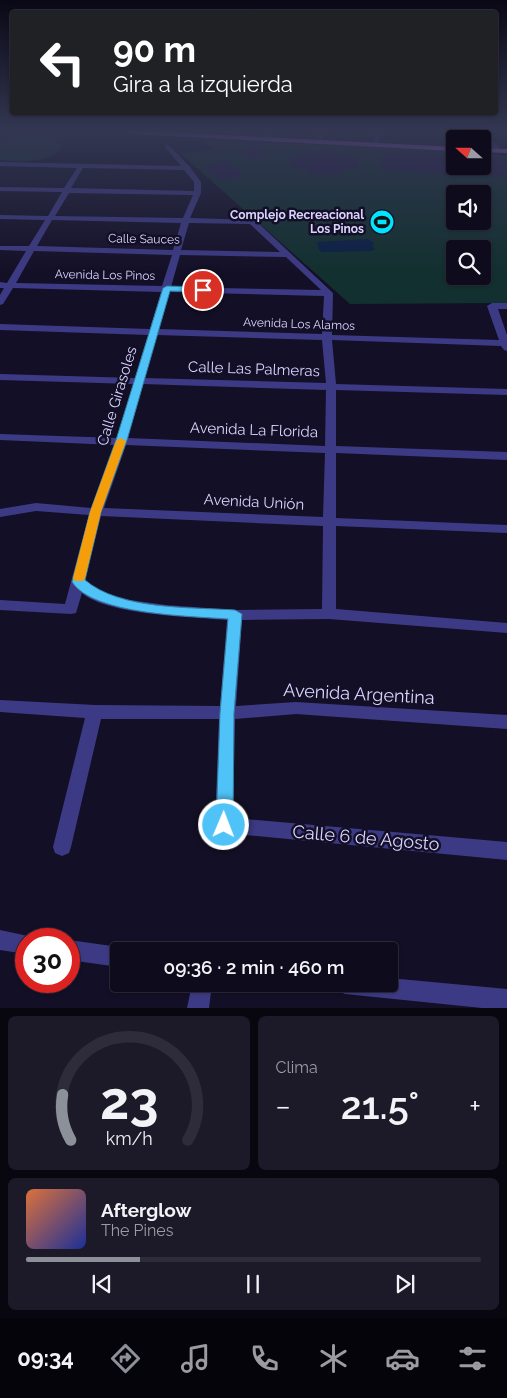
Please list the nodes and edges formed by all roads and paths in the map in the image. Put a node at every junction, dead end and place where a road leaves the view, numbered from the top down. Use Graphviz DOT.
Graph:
graph roads {
  1 [pos="74,179"];
  2 [pos="196,179"];
  3 [pos="0,189"];
  4 [pos="69,190"];
  5 [pos="197,193"];
  6 [pos="0,217"];
  7 [pos="51,218"];
  8 [pos="186,220"];
  9 [pos="0,248"];
  10 [pos="33,249"];
  11 [pos="177,252"];
  12 [pos="288,255"];
  13 [pos="0,285"];
  14 [pos="10,285"];
  15 [pos="167,288"];
  16 [pos="329,293"];
  17 [pos="0,302"];
  18 [pos="507,306"];
  19 [pos="0,327"];
  20 [pos="154,332"];
  21 [pos="327,337"];
  22 [pos="506,345"];
  23 [pos="0,376"];
  24 [pos="139,381"];
  25 [pos="330,386"];
  26 [pos="507,392"];
  27 [pos="0,437"];
  28 [pos="122,440"];
  29 [pos="331,448"];
  30 [pos="507,456"];
  31 [pos="96,512"];
  32 [pos="0,513"];
  33 [pos="329,522"];
  34 [pos="507,529"];
  35 [pos="78,582"];
  36 [pos="0,606"];
  37 [pos="235,614"];
  38 [pos="329,614"];
  39 [pos="507,628"];
  40 [pos="0,707"];
  41 [pos="95,712"];
  42 [pos="227,713"];
  43 [pos="507,722"];
  44 [pos="62,847"];
  45 [pos="507,850"];
  46 [pos="0,940"];
  47 [pos="15,942"];
  48 [pos="80,952"];
  49 [pos="110,956"];
  50 [pos="398,989"];
  51 [pos="201,992"];
  52 [pos="507,1000"];
  53 [pos="198,1008"];
  1 -- 4 [label="street"];
  2 -- 5 [label="street"];
  3 -- 4 [label="street"];
  4 -- 5 [label="street"];
  4 -- 7 [label="street"];
  5 -- 8 [label="street, Calle Girasoles"];
  6 -- 7 [label="street"];
  7 -- 8 [label="street"];
  7 -- 10 [label="street"];
  8 -- 11 [label="street, Calle Girasoles"];
  8 -- 12 [label="street"];
  9 -- 10 [label="street, Calle Sauces"];
  10 -- 11 [label="street, Calle Sauces"];
  10 -- 14 [label="street"];
  11 -- 12 [label="street, Calle Sauces"];
  11 -- 15 [label="street, Calle Girasoles"];
  12 -- 16 [label="street"];
  13 -- 14 [label="street, Avenida Los Pinos"];
  14 -- 15 [label="street, Avenida Los Pinos"];
  14 -- 17 [label="street"];
  15 -- 16 [label="street, Avenida Los Pinos"];
  15 -- 20 [label="street, Calle Girasoles"];
  16 -- 21 [label="street"];
  18 -- 22 [label="street"];
  19 -- 20 [label="street, Avenida Los Alamos"];
  20 -- 21 [label="street, Avenida Los Alamos"];
  20 -- 24 [label="street, Calle Girasoles"];
  21 -- 22 [label="street, Avenida Los Alamos"];
  21 -- 25 [label="street"];
  23 -- 24 [label="street, Calle Las Palmeras"];
  24 -- 25 [label="street, Calle Las Palmeras"];
  24 -- 28 [label="street, Calle Girasoles"];
  25 -- 26 [label="street, Calle Las Palmeras"];
  25 -- 29 [label="street"];
  27 -- 28 [label="street, Avenida La Florida"];
  28 -- 29 [label="street, Avenida La Florida"];
  28 -- 31 [label="street, Calle Girasoles"];
  29 -- 30 [label="street, Avenida La Florida"];
  29 -- 33 [label="street"];
  31 -- 32 [label="street, Avenida Unión"];
  31 -- 33 [label="street, Avenida Unión"];
  31 -- 35 [label="street, Calle Girasoles"];
  33 -- 34 [label="street, Avenida Unión"];
  33 -- 38 [label="street"];
  35 -- 36 [label="street, Calle Girasoles"];
  35 -- 37 [label="street"];
  37 -- 38 [label="street"];
  37 -- 42 [label="street"];
  38 -- 39 [label="street"];
  40 -- 41 [label="street, Avenida Argentina"];
  41 -- 42 [label="street, Avenida Argentina"];
  41 -- 44 [label="street"];
  42 -- 43 [label="street, Avenida Argentina"];
  42 -- 45 [label="street, Calle 6 de Agosto"];
  46 -- 47 [label="street"];
  48 -- 49 [label="street"];
  50 -- 52 [label="street"];
  51 -- 53 [label="street"];
}
